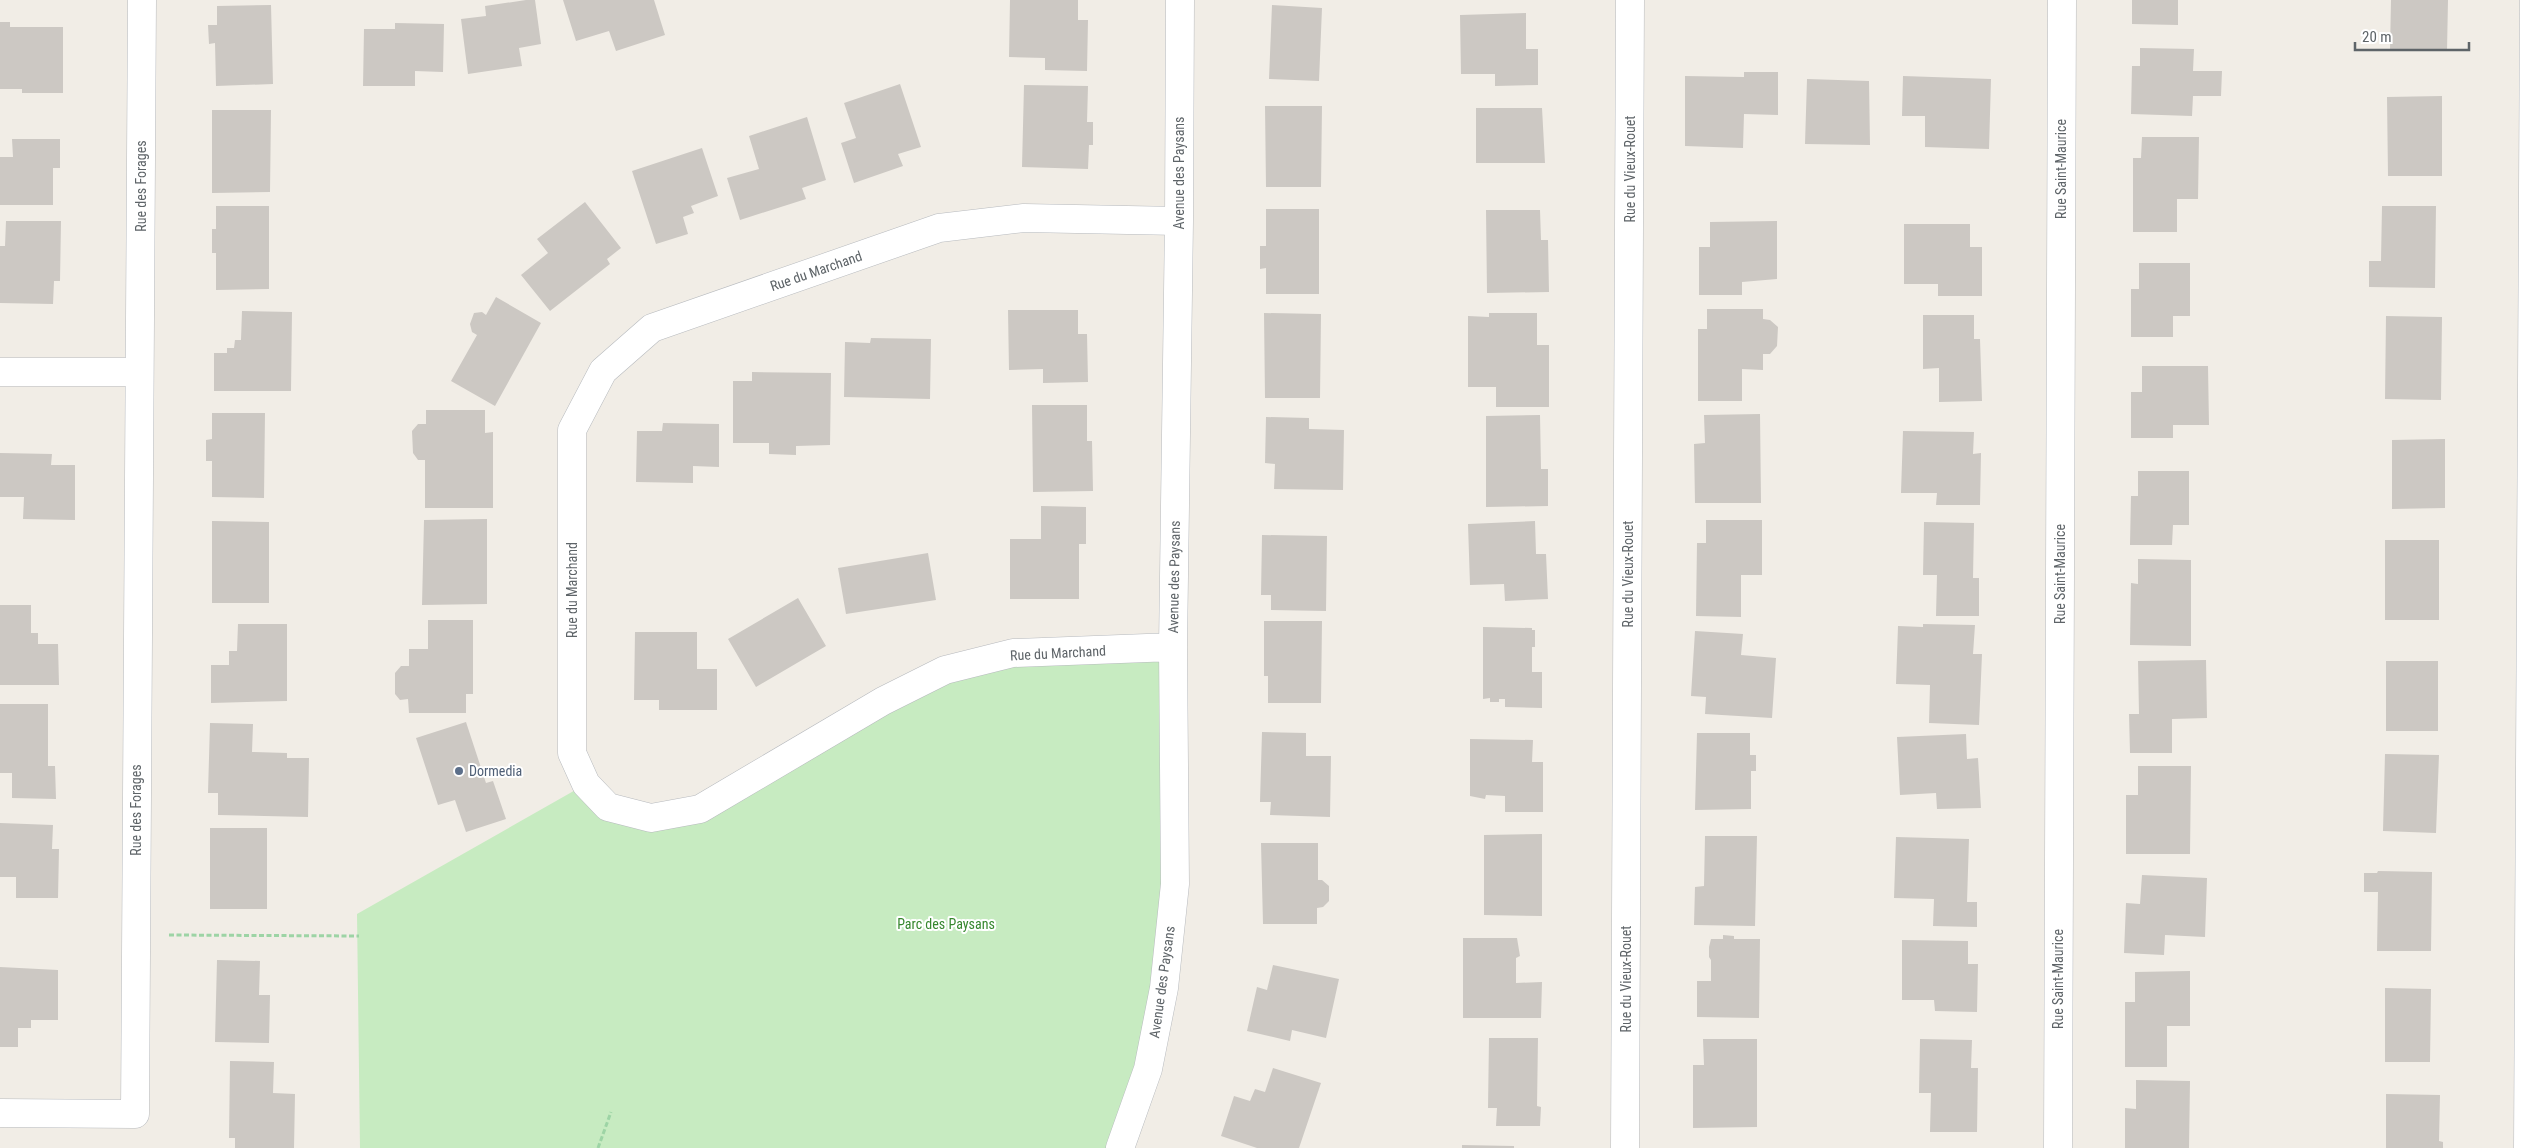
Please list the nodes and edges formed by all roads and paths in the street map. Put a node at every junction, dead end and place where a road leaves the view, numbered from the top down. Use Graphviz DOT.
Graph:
graph roads {
  1 [pos="142,0"];
  2 [pos="1180,0"];
  3 [pos="1630,0"];
  4 [pos="2062,0"];
  5 [pos="2534,0"];
  6 [pos="1179,221"];
  7 [pos="0,372"];
  8 [pos="139,372"];
  9 [pos="1174,647"];
  10 [pos="136,935"];
  11 [pos="358,936"];
  12 [pos="611,1112"];
  13 [pos="0,1113"];
  14 [pos="598,1148"];
  15 [pos="1120,1148"];
  16 [pos="1625,1148"];
  17 [pos="2058,1148"];
  18 [pos="2528,1148"];
  1 -- 8 [label="street, Rue des Forages"];
  2 -- 6 [label="street, Avenue des Paysans"];
  3 -- 16 [label="street, Rue du Vieux-Rouet"];
  4 -- 17 [label="street, Rue Saint-Maurice"];
  5 -- 18 [label="street"];
  6 -- 9 [label="street, Avenue des Paysans"];
  6 -- 9 [label="street, Rue du Marchand"];
  7 -- 8 [label="street"];
  8 -- 10 [label="street, Rue des Forages"];
  9 -- 15 [label="street, Avenue des Paysans"];
  10 -- 11 [label="path"];
  10 -- 13 [label="street, Rue des Forages"];
  12 -- 14 [label="path"];
}
